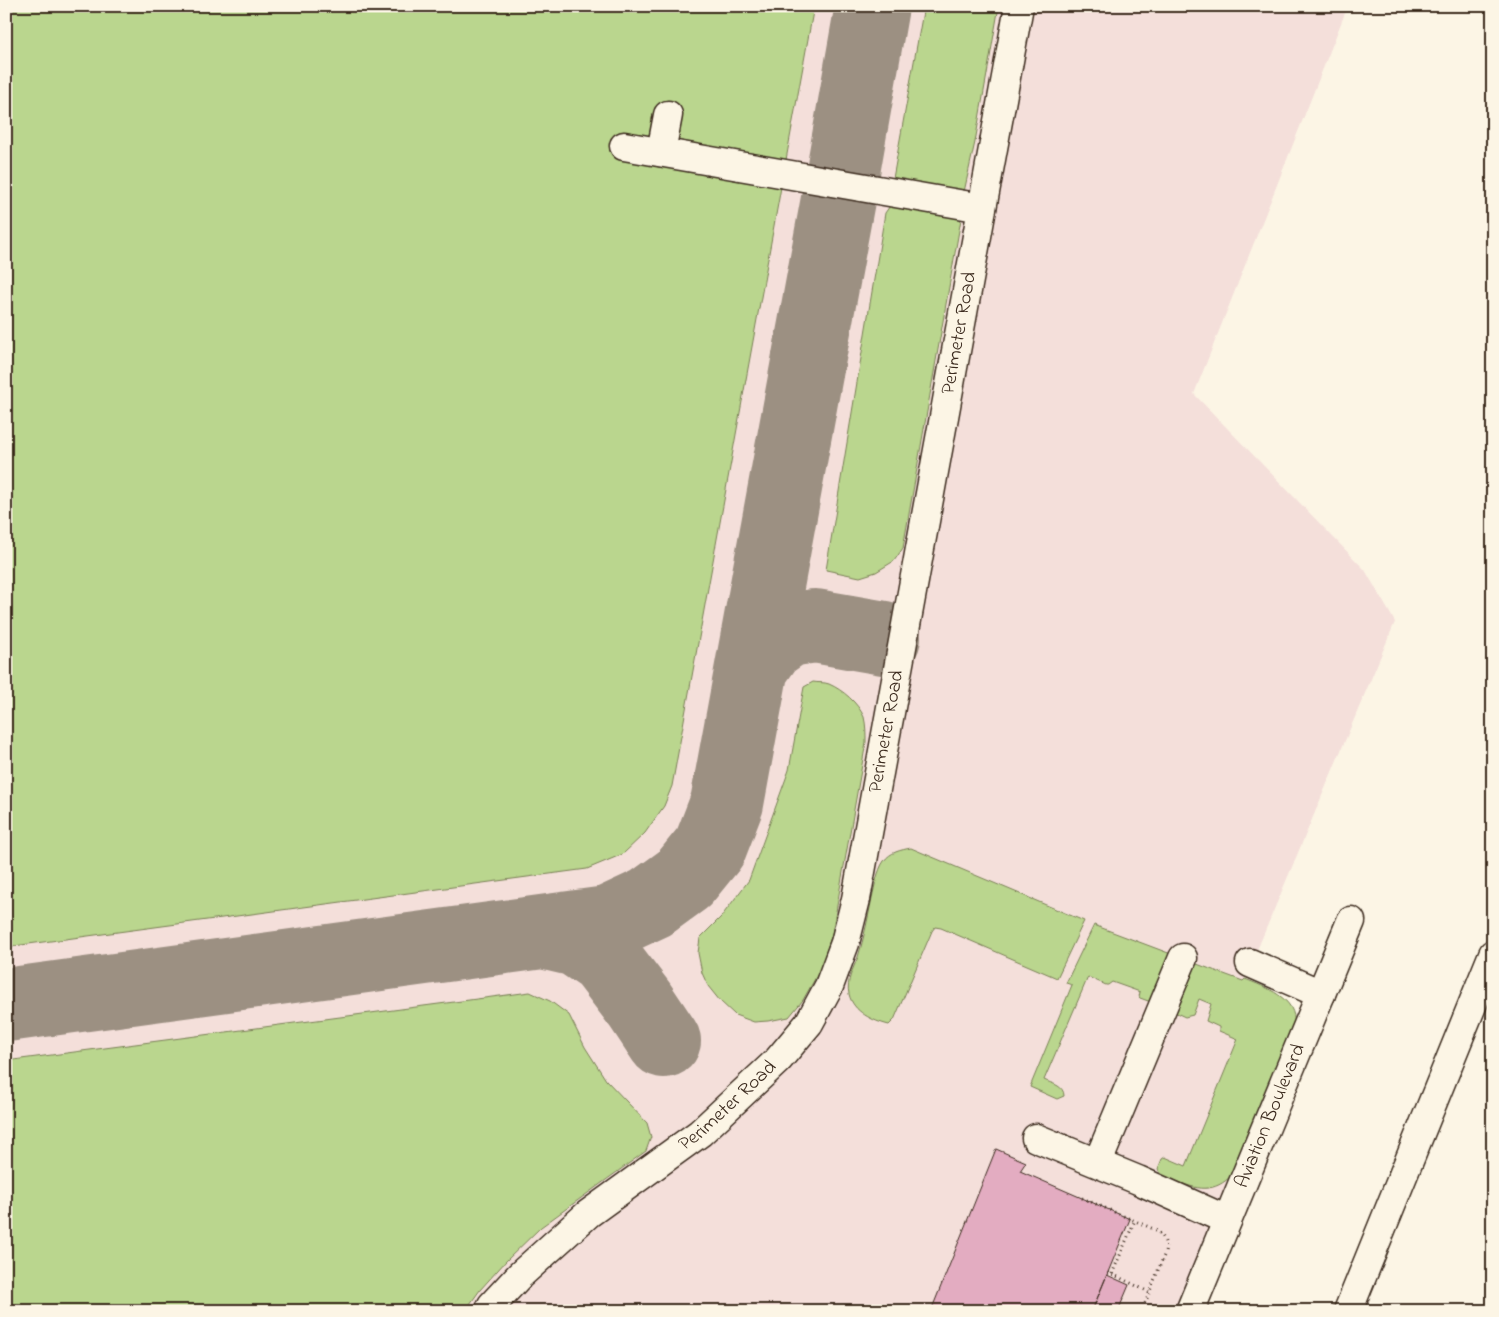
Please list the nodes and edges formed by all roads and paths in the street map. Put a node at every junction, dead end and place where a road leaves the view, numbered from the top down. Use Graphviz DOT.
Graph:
graph roads {
  1 [pos="1019,6"];
  2 [pos="668,116"];
  3 [pos="624,146"];
  4 [pos="661,152"];
  5 [pos="982,208"];
  6 [pos="1351,921"];
  7 [pos="1493,954"];
  8 [pos="1183,958"];
  9 [pos="1250,963"];
  10 [pos="1320,994"];
  11 [pos="1036,1138"];
  12 [pos="1104,1150"];
  13 [pos="1082,1198"];
  14 [pos="1135,1220"];
  15 [pos="1227,1220"];
  16 [pos="1108,1272"];
  17 [pos="1112,1274"];
  18 [pos="1149,1292"];
  19 [pos="489,1311"];
  20 [pos="1142,1311"];
  21 [pos="1190,1311"];
  22 [pos="1348,1311"];
  1 -- 5 [label="street, Perimeter Road"];
  2 -- 4 [label="street"];
  3 -- 4 [label="street"];
  4 -- 5 [label="street"];
  5 -- 19 [label="street, Perimeter Road"];
  6 -- 10 [label="street, Aviation Boulevard"];
  7 -- 22 [label="street"];
  8 -- 12 [label="street"];
  9 -- 10 [label="street"];
  10 -- 15 [label="street, Aviation Boulevard"];
  11 -- 15 [label="street"];
  13 -- 14 [label="path"];
  14 -- 17 [label="path"];
  14 -- 18 [label="path"];
  15 -- 21 [label="street, Aviation Boulevard"];
  16 -- 17 [label="path"];
  17 -- 18 [label="path"];
  18 -- 20 [label="path"];
}
